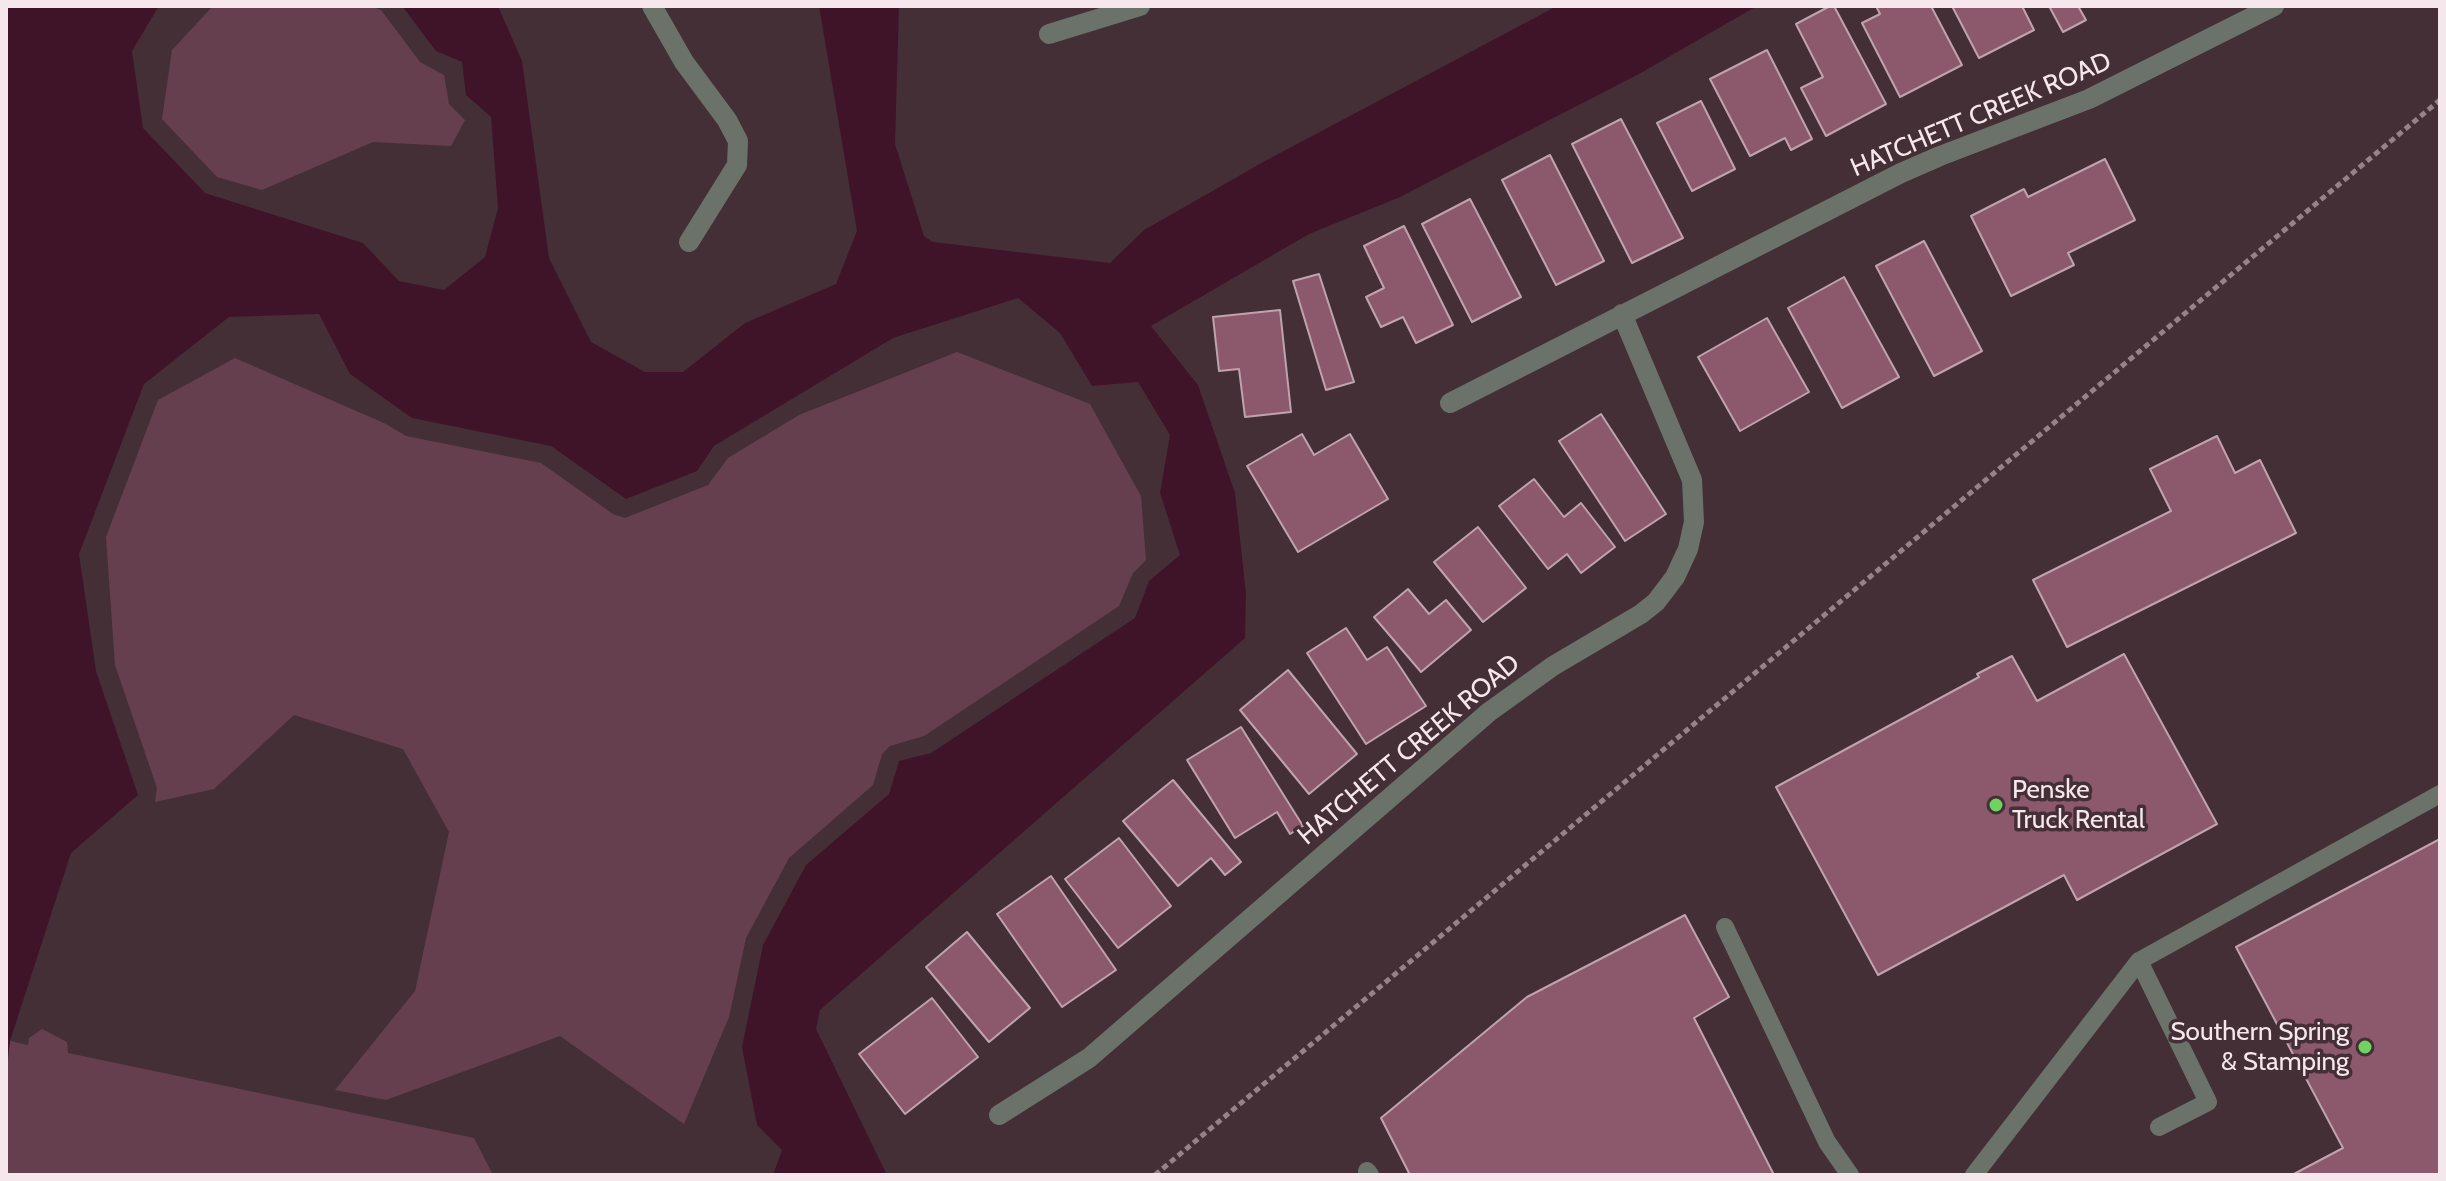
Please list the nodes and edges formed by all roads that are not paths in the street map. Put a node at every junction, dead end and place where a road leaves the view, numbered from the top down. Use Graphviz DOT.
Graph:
graph roads {
  1 [pos="652,6"];
  2 [pos="1140,6"];
  3 [pos="2274,6"];
  4 [pos="1049,34"];
  5 [pos="689,242"];
  6 [pos="1622,314"];
  7 [pos="1450,403"];
  8 [pos="2440,794"];
  9 [pos="1725,927"];
  10 [pos="2139,961"];
  11 [pos="999,1115"];
  12 [pos="2159,1127"];
  13 [pos="1850,1175"];
  14 [pos="1974,1175"];
  1 -- 5 [label="street"];
  2 -- 4 [label="street"];
  3 -- 6 [label="street, HATCHETT CREEK ROAD"];
  6 -- 7 [label="street, HATCHETT CREEK ROAD"];
  6 -- 11 [label="street, HATCHETT CREEK ROAD"];
  8 -- 10 [label="lane"];
  9 -- 13 [label="lane"];
  10 -- 12 [label="lane"];
  10 -- 14 [label="lane"];
}
